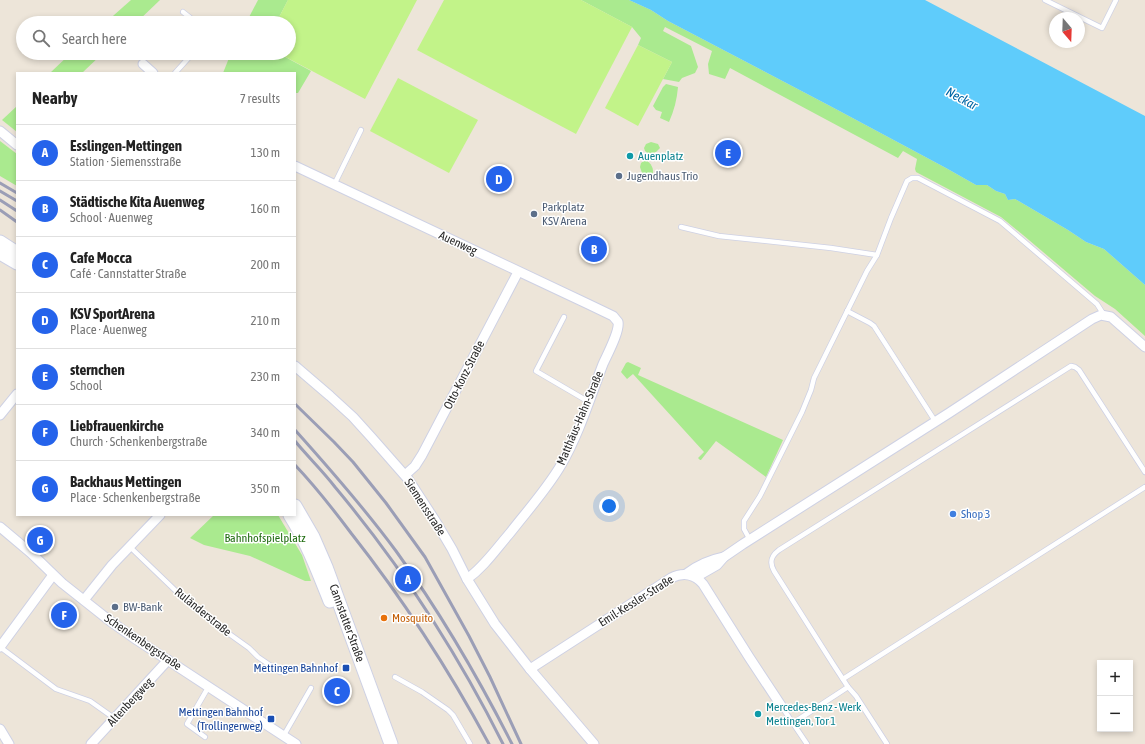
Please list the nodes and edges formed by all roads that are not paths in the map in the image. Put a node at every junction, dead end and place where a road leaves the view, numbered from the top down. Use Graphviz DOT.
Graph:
graph roads {
  1 [pos="1045,0"];
  2 [pos="1116,0"];
  3 [pos="183,12"];
  4 [pos="188,16"];
  5 [pos="187,60"];
  6 [pos="143,64"];
  7 [pos="152,72"];
  8 [pos="176,72"];
  9 [pos="361,130"];
  10 [pos="0,131"];
  11 [pos="16,143"];
  12 [pos="296,166"];
  13 [pos="334,185"];
  14 [pos="681,228"];
  15 [pos="0,242"];
  16 [pos="16,252"];
  17 [pos="0,253"];
  18 [pos="877,255"];
  19 [pos="16,263"];
  20 [pos="518,272"];
  21 [pos="847,311"];
  22 [pos="1104,315"];
  23 [pos="564,317"];
  24 [pos="619,324"];
  25 [pos="1145,347"];
  26 [pos="296,367"];
  27 [pos="16,395"];
  28 [pos="589,402"];
  29 [pos="1,410"];
  30 [pos="935,421"];
  31 [pos="1145,472"];
  32 [pos="405,476"];
  33 [pos="1145,487"];
  34 [pos="296,508"];
  35 [pos="159,516"];
  36 [pos="291,516"];
  37 [pos="0,527"];
  38 [pos="750,540"];
  39 [pos="129,546"];
  40 [pos="724,557"];
  41 [pos="53,574"];
  42 [pos="686,574"];
  43 [pos="696,577"];
  44 [pos="467,579"];
  45 [pos="84,600"];
  46 [pos="0,647"];
  47 [pos="168,660"];
  48 [pos="530,669"];
  49 [pos="280,672"];
  50 [pos="395,677"];
  51 [pos="843,679"];
  52 [pos="209,686"];
  53 [pos="848,687"];
  54 [pos="311,688"];
  55 [pos="782,707"];
  56 [pos="114,718"];
  57 [pos="793,723"];
  58 [pos="0,729"];
  59 [pos="284,735"];
  60 [pos="204,738"];
  61 [pos="10,744"];
  62 [pos="91,744"];
  63 [pos="296,744"];
  64 [pos="381,744"];
  65 [pos="391,744"];
  66 [pos="470,744"];
  67 [pos="594,744"];
  68 [pos="807,744"];
  69 [pos="887,744"];
  1 -- 2 [label="lane"];
  3 -- 4 [label="lane"];
  5 -- 8 [label="lane"];
  6 -- 7 [label="street"];
  9 -- 13 [label="lane"];
  10 -- 11 [label="street"];
  12 -- 13 [label="street, Auenweg"];
  13 -- 20 [label="street, Auenweg"];
  14 -- 18 [label="lane"];
  15 -- 16 [label="main road"];
  17 -- 19 [label="main road"];
  18 -- 21 [label="lane"];
  18 -- 22 [label="lane"];
  20 -- 24 [label="street, Auenweg"];
  20 -- 32 [label="street, Otto-Konz-Straße"];
  21 -- 30 [label="lane"];
  21 -- 38 [label="lane"];
  22 -- 25 [label="street"];
  22 -- 30 [label="street"];
  23 -- 28 [label="lane"];
  24 -- 28 [label="street, Matthäus-Hahn-Straße"];
  26 -- 32 [label="street, Siemensstraße"];
  27 -- 29 [label="street"];
  28 -- 44 [label="street, Matthäus-Hahn-Straße"];
  30 -- 38 [label="street"];
  31 -- 51 [label="lane"];
  32 -- 44 [label="street, Siemensstraße"];
  33 -- 51 [label="lane"];
  34 -- 65 [label="main road, Cannstatter Straße"];
  35 -- 39 [label="street"];
  36 -- 64 [label="main road, Cannstatter Straße"];
  37 -- 41 [label="street, Schenkenbergstraße"];
  38 -- 40 [label="street"];
  39 -- 45 [label="street"];
  39 -- 49 [label="lane, Ruländerstraße"];
  40 -- 42 [label="street"];
  40 -- 43 [label="street"];
  41 -- 45 [label="street, Schenkenbergstraße"];
  41 -- 46 [label="street"];
  42 -- 43 [label="street, Emil-Kessler-Straße"];
  42 -- 48 [label="street, Emil-Kessler-Straße"];
  43 -- 55 [label="street"];
  44 -- 48 [label="street, Siemensstraße"];
  45 -- 47 [label="street, Schenkenbergstraße"];
  46 -- 56 [label="lane"];
  47 -- 52 [label="street, Schenkenbergstraße"];
  47 -- 56 [label="street, Altenbergweg"];
  48 -- 67 [label="street"];
  50 -- 66 [label="lane"];
  51 -- 53 [label="lane"];
  52 -- 59 [label="street, Schenkenbergstraße"];
  52 -- 60 [label="lane"];
  53 -- 57 [label="lane"];
  53 -- 69 [label="lane"];
  54 -- 59 [label="lane"];
  55 -- 57 [label="lane"];
  56 -- 62 [label="street, Altenbergweg"];
  57 -- 68 [label="lane"];
  58 -- 61 [label="street"];
  59 -- 63 [label="street, Schenkenbergstraße"];
}
